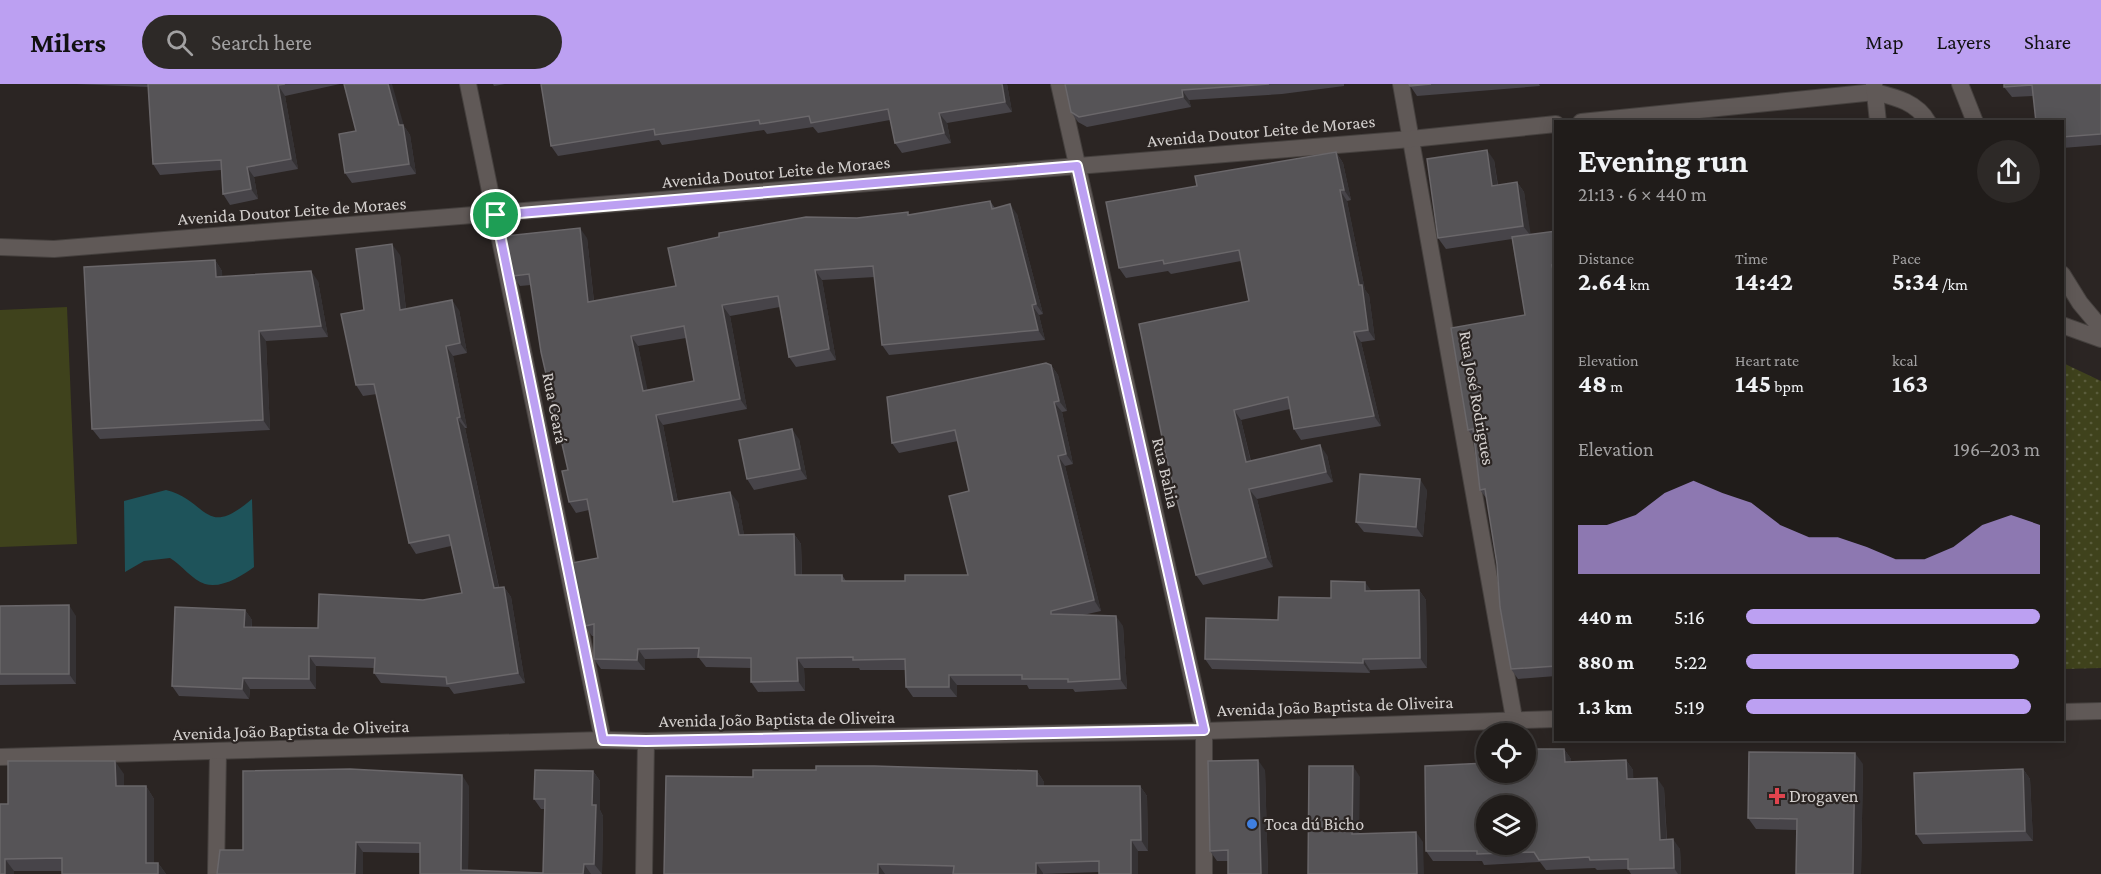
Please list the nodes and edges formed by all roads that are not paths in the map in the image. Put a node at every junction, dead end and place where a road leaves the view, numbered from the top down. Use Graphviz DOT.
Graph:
graph roads {
  1 [pos="468,84"];
  2 [pos="1059,84"];
  3 [pos="1401,84"];
  4 [pos="1960,84"];
  5 [pos="1874,88"];
  6 [pos="1598,120"];
  7 [pos="1878,120"];
  8 [pos="1927,120"];
  9 [pos="1974,120"];
  10 [pos="1554,124"];
  11 [pos="1412,139"];
  12 [pos="1077,166"];
  13 [pos="496,215"];
  14 [pos="0,247"];
  15 [pos="2064,277"];
  16 [pos="2064,326"];
  17 [pos="2101,328"];
  18 [pos="2101,339"];
  19 [pos="2101,711"];
  20 [pos="2064,712"];
  21 [pos="1514,718"];
  22 [pos="1554,719"];
  23 [pos="1204,730"];
  24 [pos="603,740"];
  25 [pos="646,741"];
  26 [pos="218,752"];
  27 [pos="0,756"];
  28 [pos="216,874"];
  29 [pos="644,874"];
  30 [pos="1204,874"];
  1 -- 13 [label="street, Rua Ceará"];
  2 -- 12 [label="street, Rua Bahia"];
  3 -- 11 [label="street, Rua José Rodrigues"];
  4 -- 9 [label="street"];
  5 -- 6 [label="street"];
  5 -- 7 [label="street"];
  5 -- 8 [label="street"];
  10 -- 11 [label="street, Avenida Doutor Leite de Moraes"];
  11 -- 12 [label="street, Avenida Doutor Leite de Moraes"];
  11 -- 21 [label="street, Rua José Rodrigues"];
  12 -- 13 [label="street, Avenida Doutor Leite de Moraes"];
  12 -- 23 [label="street, Rua Bahia"];
  13 -- 14 [label="street, Avenida Doutor Leite de Moraes"];
  13 -- 24 [label="street, Rua Ceará"];
  15 -- 17 [label="street"];
  16 -- 18 [label="street"];
  19 -- 20 [label="street"];
  21 -- 22 [label="street, Avenida João Baptista de Oliveira"];
  21 -- 23 [label="street, Avenida João Baptista de Oliveira"];
  23 -- 25 [label="street, Avenida João Baptista de Oliveira"];
  23 -- 30 [label="street, Rua Bahia"];
  24 -- 25 [label="street, Avenida João Baptista de Oliveira"];
  24 -- 26 [label="street, Avenida João Baptista de Oliveira"];
  25 -- 29 [label="street"];
  26 -- 27 [label="street, Avenida João Baptista de Oliveira"];
  26 -- 28 [label="street"];
}
